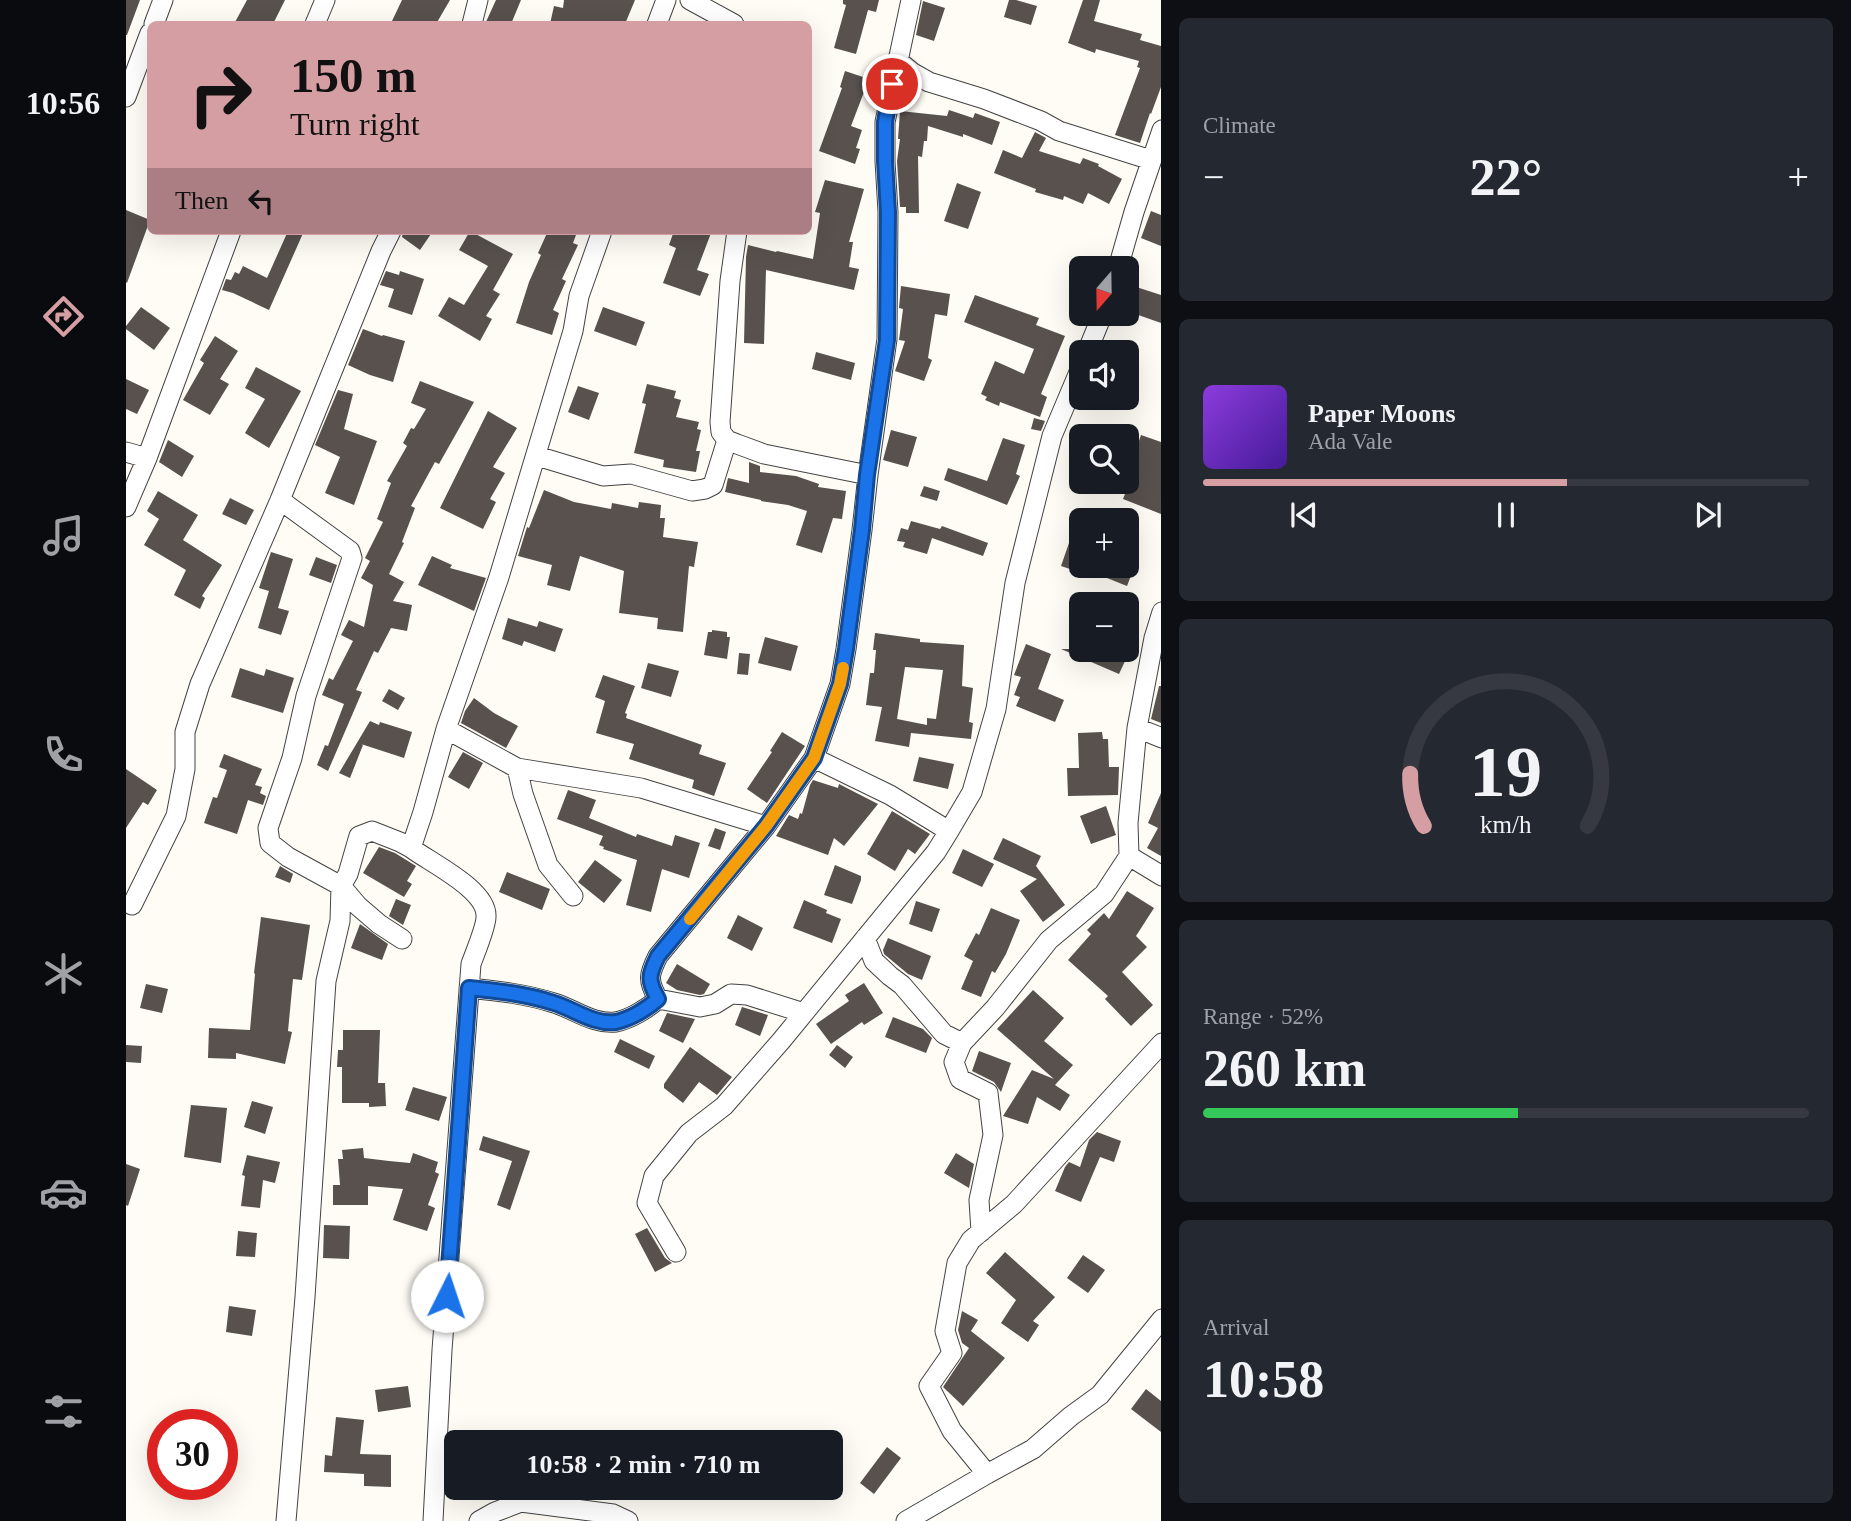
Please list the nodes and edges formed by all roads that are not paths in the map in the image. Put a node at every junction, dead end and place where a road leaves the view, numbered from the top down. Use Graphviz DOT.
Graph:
graph roads {
  1 [pos="163,0"];
  2 [pos="325,0"];
  3 [pos="478,0"];
  4 [pos="666,0"];
  5 [pos="690,0"];
  6 [pos="911,0"];
  7 [pos="155,21"];
  8 [pos="315,21"];
  9 [pos="473,21"];
  10 [pos="658,21"];
  11 [pos="728,21"];
  12 [pos="147,41"];
  13 [pos="897,61"];
  14 [pos="126,97"];
  15 [pos="1161,130"];
  16 [pos="1151,160"];
  17 [pos="230,235"];
  18 [pos="389,235"];
  19 [pos="601,235"];
  20 [pos="736,235"];
  21 [pos="1121,256"];
  22 [pos="1069,396"];
  23 [pos="727,440"];
  24 [pos="126,452"];
  25 [pos="537,456"];
  26 [pos="147,458"];
  27 [pos="867,475"];
  28 [pos="280,500"];
  29 [pos="126,507"];
  30 [pos="1161,612"];
  31 [pos="1137,728"];
  32 [pos="446,730"];
  33 [pos="1161,738"];
  34 [pos="814,758"];
  35 [pos="517,768"];
  36 [pos="766,826"];
  37 [pos="949,831"];
  38 [pos="411,848"];
  39 [pos="1129,856"];
  40 [pos="1161,876"];
  41 [pos="341,887"];
  42 [pos="573,896"];
  43 [pos="132,905"];
  44 [pos="865,938"];
  45 [pos="402,939"];
  46 [pos="469,988"];
  47 [pos="658,999"];
  48 [pos="804,1013"];
  49 [pos="962,1043"];
  50 [pos="1161,1043"];
  51 [pos="981,1232"];
  52 [pos="676,1252"];
  53 [pos="1161,1319"];
  54 [pos="987,1474"];
  55 [pos="286,1521"];
  56 [pos="433,1521"];
  57 [pos="479,1521"];
  58 [pos="628,1521"];
  59 [pos="906,1521"];
  1 -- 7 [label="street"];
  2 -- 8 [label="street"];
  3 -- 9 [label="street"];
  4 -- 10 [label="street"];
  5 -- 11 [label="street"];
  6 -- 13 [label="street"];
  12 -- 14 [label="street"];
  13 -- 16 [label="street"];
  13 -- 27 [label="street"];
  15 -- 16 [label="street"];
  16 -- 21 [label="street"];
  17 -- 26 [label="street"];
  18 -- 28 [label="street"];
  19 -- 25 [label="street"];
  20 -- 23 [label="street"];
  22 -- 37 [label="street"];
  23 -- 25 [label="street"];
  23 -- 27 [label="street"];
  24 -- 26 [label="street"];
  25 -- 32 [label="street"];
  26 -- 29 [label="street"];
  27 -- 34 [label="street"];
  28 -- 41 [label="street"];
  28 -- 43 [label="street"];
  30 -- 31 [label="street"];
  31 -- 33 [label="street"];
  31 -- 39 [label="street"];
  32 -- 35 [label="street"];
  32 -- 38 [label="street"];
  34 -- 36 [label="street"];
  34 -- 37 [label="street"];
  35 -- 36 [label="street"];
  35 -- 42 [label="street"];
  36 -- 47 [label="street"];
  37 -- 44 [label="street"];
  38 -- 41 [label="street"];
  38 -- 46 [label="street"];
  39 -- 40 [label="street"];
  39 -- 49 [label="street"];
  41 -- 45 [label="street"];
  41 -- 55 [label="street"];
  44 -- 48 [label="street"];
  44 -- 49 [label="street"];
  46 -- 47 [label="street"];
  46 -- 56 [label="street"];
  47 -- 48 [label="street"];
  48 -- 52 [label="street"];
  49 -- 51 [label="street"];
  50 -- 51 [label="street"];
  51 -- 54 [label="street"];
  53 -- 54 [label="street"];
  54 -- 59 [label="street"];
  57 -- 58 [label="street"];
}
